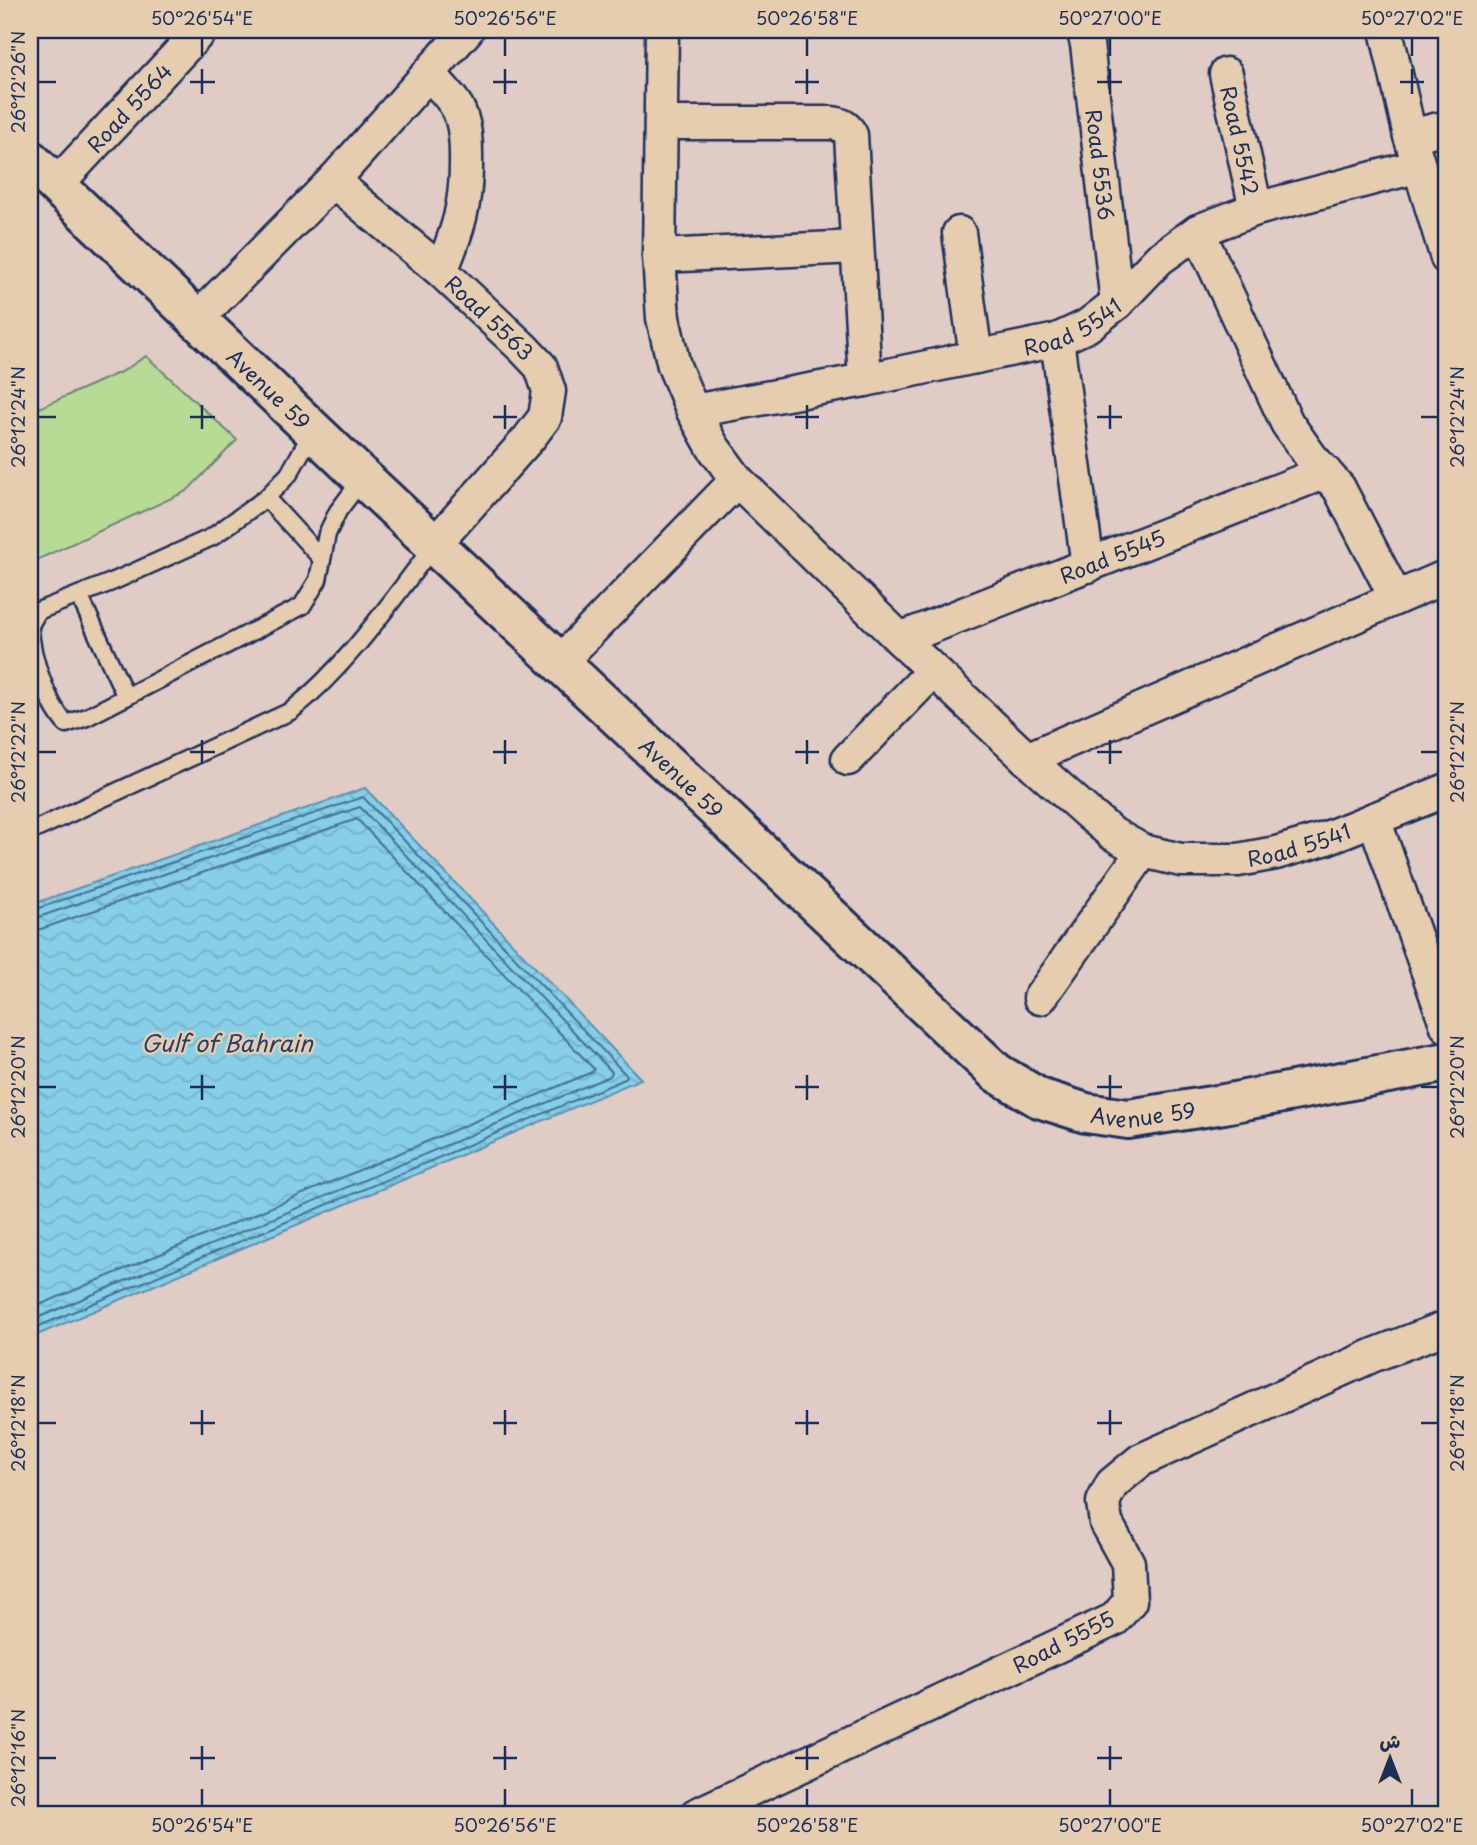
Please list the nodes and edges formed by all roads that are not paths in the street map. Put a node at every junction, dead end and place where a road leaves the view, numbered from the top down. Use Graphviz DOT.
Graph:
graph roads {
  1 [pos="201,30"];
  2 [pos="467,30"];
  3 [pos="662,30"];
  4 [pos="1083,30"];
  5 [pos="1386,30"];
  6 [pos="429,73"];
  7 [pos="1226,74"];
  8 [pos="660,123"];
  9 [pos="1447,127"];
  10 [pos="1414,151"];
  11 [pos="44,172"];
  12 [pos="333,181"];
  13 [pos="1256,209"];
  14 [pos="1198,232"];
  15 [pos="959,233"];
  16 [pos="857,247"];
  17 [pos="659,256"];
  18 [pos="1447,258"];
  19 [pos="441,271"];
  20 [pos="1117,303"];
  21 [pos="196,320"];
  22 [pos="1057,340"];
  23 [pos="976,357"];
  24 [pos="865,380"];
  25 [pos="693,411"];
  26 [pos="313,431"];
  27 [pos="1325,472"];
  28 [pos="363,478"];
  29 [pos="737,480"];
  30 [pos="266,498"];
  31 [pos="434,545"];
  32 [pos="323,559"];
  33 [pos="1088,566"];
  34 [pos="1447,576"];
  35 [pos="79,595"];
  36 [pos="1396,598"];
  37 [pos="30,627"];
  38 [pos="900,639"];
  39 [pos="560,662"];
  40 [pos="933,671"];
  41 [pos="126,697"];
  42 [pos="848,760"];
  43 [pos="1027,760"];
  44 [pos="1447,790"];
  45 [pos="1374,819"];
  46 [pos="30,832"];
  47 [pos="1143,851"];
  48 [pos="1040,998"];
  49 [pos="1447,1026"];
  50 [pos="1447,1062"];
  51 [pos="1447,1327"];
  52 [pos="695,1815"];
  1 -- 11 [label="street, Road 5564"];
  2 -- 6 [label="street"];
  3 -- 8 [label="street, Road 5541"];
  4 -- 20 [label="street, Road 5536"];
  5 -- 10 [label="street"];
  6 -- 12 [label="street"];
  6 -- 19 [label="street"];
  7 -- 13 [label="street, Road 5542"];
  8 -- 16 [label="street"];
  8 -- 17 [label="street, Road 5541"];
  9 -- 10 [label="street, Road 5541"];
  10 -- 13 [label="street, Road 5541"];
  10 -- 18 [label="street"];
  11 -- 21 [label="street, Avenue 59"];
  12 -- 19 [label="street, Road 5563"];
  12 -- 21 [label="street"];
  13 -- 14 [label="street, Road 5541"];
  14 -- 20 [label="street, Road 5541"];
  14 -- 27 [label="street"];
  15 -- 23 [label="street"];
  16 -- 17 [label="street"];
  16 -- 24 [label="street"];
  17 -- 25 [label="street, Road 5541"];
  19 -- 31 [label="street, Road 5563"];
  20 -- 22 [label="street, Road 5541"];
  21 -- 26 [label="street, Avenue 59"];
  22 -- 23 [label="street, Road 5541"];
  22 -- 33 [label="street"];
  23 -- 24 [label="street, Road 5541"];
  24 -- 25 [label="street, Road 5541"];
  25 -- 29 [label="street, Road 5541"];
  26 -- 28 [label="street, Avenue 59"];
  26 -- 30 [label="lane"];
  27 -- 33 [label="street, Road 5545"];
  27 -- 36 [label="street"];
  28 -- 31 [label="street, Avenue 59"];
  28 -- 32 [label="lane"];
  29 -- 38 [label="street, Road 5541"];
  29 -- 39 [label="street"];
  30 -- 32 [label="lane"];
  30 -- 35 [label="lane"];
  31 -- 39 [label="street, Avenue 59"];
  31 -- 46 [label="lane"];
  32 -- 41 [label="lane"];
  33 -- 38 [label="street, Road 5545"];
  34 -- 36 [label="street"];
  35 -- 37 [label="lane"];
  35 -- 41 [label="lane"];
  36 -- 43 [label="street"];
  37 -- 41 [label="lane"];
  38 -- 40 [label="street, Road 5541"];
  39 -- 50 [label="street, Avenue 59"];
  40 -- 42 [label="street"];
  40 -- 43 [label="street, Road 5541"];
  43 -- 47 [label="street, Road 5541"];
  44 -- 45 [label="street, Road 5541"];
  45 -- 47 [label="street, Road 5541"];
  45 -- 49 [label="street"];
  47 -- 48 [label="street"];
  51 -- 52 [label="street, Road 5555"];
}
